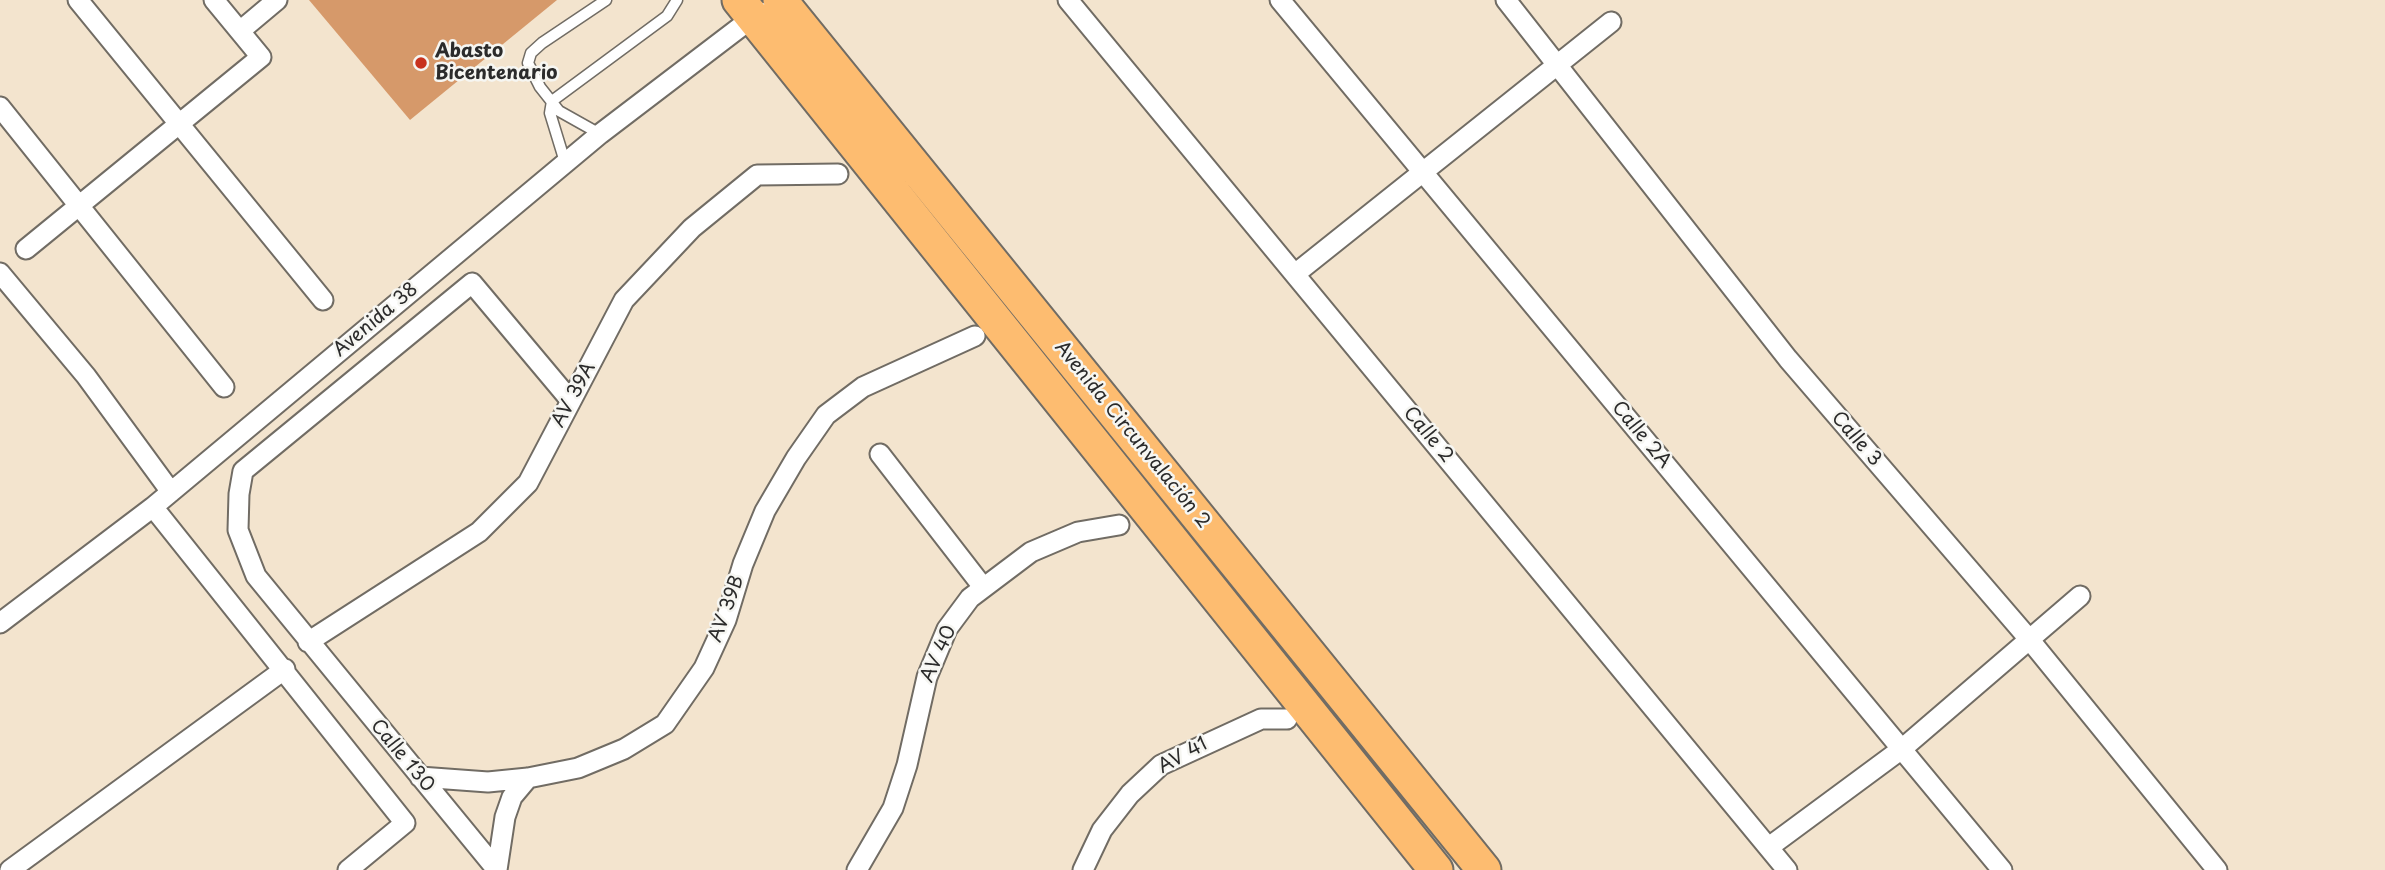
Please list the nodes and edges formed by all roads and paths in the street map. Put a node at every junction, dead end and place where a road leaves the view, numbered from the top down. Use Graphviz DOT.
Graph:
graph roads {
  1 [pos="78,0"];
  2 [pos="214,0"];
  3 [pos="277,0"];
  4 [pos="606,0"];
  5 [pos="677,0"];
  6 [pos="1068,0"];
  7 [pos="1280,0"];
  8 [pos="1506,0"];
  9 [pos="767,3"];
  10 [pos="1611,22"];
  11 [pos="240,31"];
  12 [pos="1558,63"];
  13 [pos="552,101"];
  14 [pos="0,107"];
  15 [pos="181,123"];
  16 [pos="600,134"];
  17 [pos="565,163"];
  18 [pos="838,174"];
  19 [pos="1422,174"];
  20 [pos="80,206"];
  21 [pos="26,249"];
  22 [pos="0,273"];
  23 [pos="1295,274"];
  24 [pos="323,300"];
  25 [pos="975,336"];
  26 [pos="224,387"];
  27 [pos="571,401"];
  28 [pos="880,454"];
  29 [pos="171,492"];
  30 [pos="153,507"];
  31 [pos="1119,524"];
  32 [pos="983,587"];
  33 [pos="2080,596"];
  34 [pos="0,624"];
  35 [pos="2029,639"];
  36 [pos="308,642"];
  37 [pos="285,669"];
  38 [pos="1287,719"];
  39 [pos="1903,748"];
  40 [pos="420,777"];
  41 [pos="528,779"];
  42 [pos="1769,847"];
  43 [pos="10,870"];
  44 [pos="348,870"];
  45 [pos="497,870"];
  46 [pos="857,870"];
  47 [pos="1083,870"];
  48 [pos="1436,870"];
  49 [pos="1484,870"];
  50 [pos="1787,870"];
  51 [pos="2003,870"];
  52 [pos="2217,870"];
  1 -- 15 [label="street"];
  2 -- 11 [label="street"];
  3 -- 11 [label="street"];
  4 -- 13 [label="lane"];
  5 -- 13 [label="lane"];
  6 -- 23 [label="street, Calle 2"];
  7 -- 19 [label="street, Calle 2A"];
  8 -- 12 [label="street, Calle 3"];
  9 -- 16 [label="street, Avenida 38"];
  9 -- 48 [label="highway, Avenida Circunvalación 2"];
  9 -- 49 [label="highway, Avenida Circunvalación 2"];
  10 -- 12 [label="street"];
  11 -- 15 [label="street"];
  12 -- 19 [label="street"];
  12 -- 35 [label="street, Calle 3"];
  13 -- 16 [label="lane"];
  13 -- 17 [label="lane"];
  14 -- 20 [label="street"];
  15 -- 20 [label="street"];
  15 -- 24 [label="street"];
  16 -- 17 [label="street, Avenida 38"];
  17 -- 29 [label="street, Avenida 38"];
  18 -- 27 [label="street, AV 39A"];
  19 -- 23 [label="street"];
  19 -- 39 [label="street, Calle 2A"];
  20 -- 21 [label="street"];
  20 -- 26 [label="street"];
  22 -- 29 [label="street"];
  23 -- 42 [label="street, Calle 2"];
  25 -- 41 [label="street, AV 39B"];
  27 -- 36 [label="street, AV 39A"];
  27 -- 36 [label="street, Calle 130"];
  28 -- 32 [label="street"];
  29 -- 30 [label="street, Avenida 38"];
  30 -- 34 [label="street, Avenida 38"];
  30 -- 37 [label="street"];
  31 -- 32 [label="street, AV 40"];
  32 -- 46 [label="street, AV 40"];
  33 -- 35 [label="street"];
  35 -- 39 [label="street"];
  35 -- 52 [label="street, Calle 3"];
  36 -- 40 [label="street, Calle 130"];
  37 -- 43 [label="street"];
  37 -- 44 [label="street"];
  38 -- 47 [label="street, AV 41"];
  39 -- 42 [label="street"];
  39 -- 51 [label="street, Calle 2A"];
  40 -- 41 [label="street, AV 39B"];
  40 -- 45 [label="street, Calle 130"];
  41 -- 45 [label="street"];
  42 -- 50 [label="street, Calle 2"];
}
